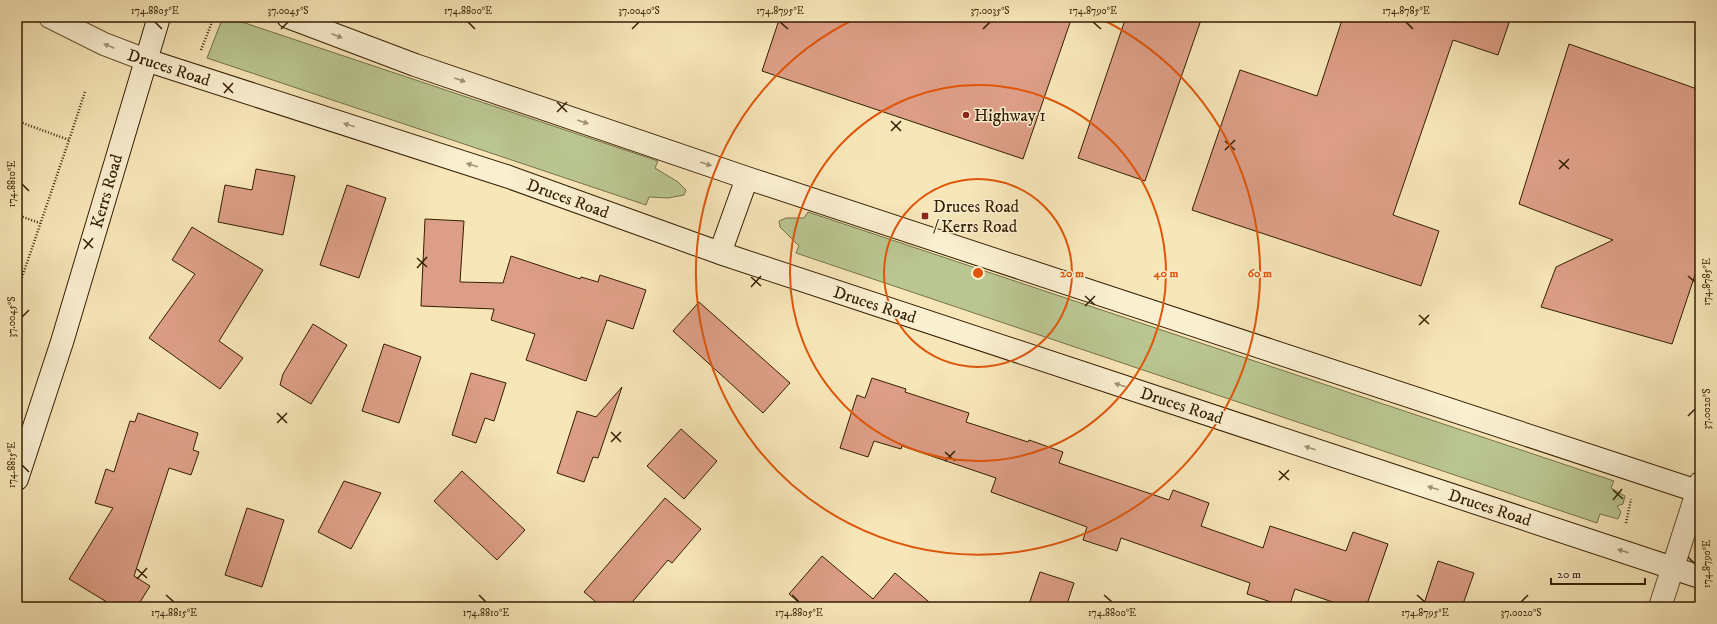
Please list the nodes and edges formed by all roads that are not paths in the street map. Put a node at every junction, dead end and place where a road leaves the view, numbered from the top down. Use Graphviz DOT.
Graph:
graph roads {
  1 [pos="159,17"];
  2 [pos="288,17"];
  3 [pos="57,18"];
  4 [pos="146,60"];
  5 [pos="747,178"];
  6 [pos="720,253"];
  7 [pos="17,480"];
  8 [pos="1699,489"];
  9 [pos="1673,568"];
  10 [pos="1700,577"];
  11 [pos="1660,607"];
  1 -- 4 [label="main road, Kerrs Road"];
  2 -- 5 [label="main road, one-way"];
  4 -- 3 [label="main road, Druces Road, one-way"];
  6 -- 4 [label="main road, Druces Road, one-way"];
  4 -- 7 [label="main road, Kerrs Road"];
  5 -- 6 [label="main road"];
  5 -- 8 [label="main road"];
  9 -- 6 [label="main road, Druces Road, one-way"];
  8 -- 9 [label="main road"];
  9 -- 10 [label="main road, Druces Road"];
  9 -- 11 [label="main road"];
}
